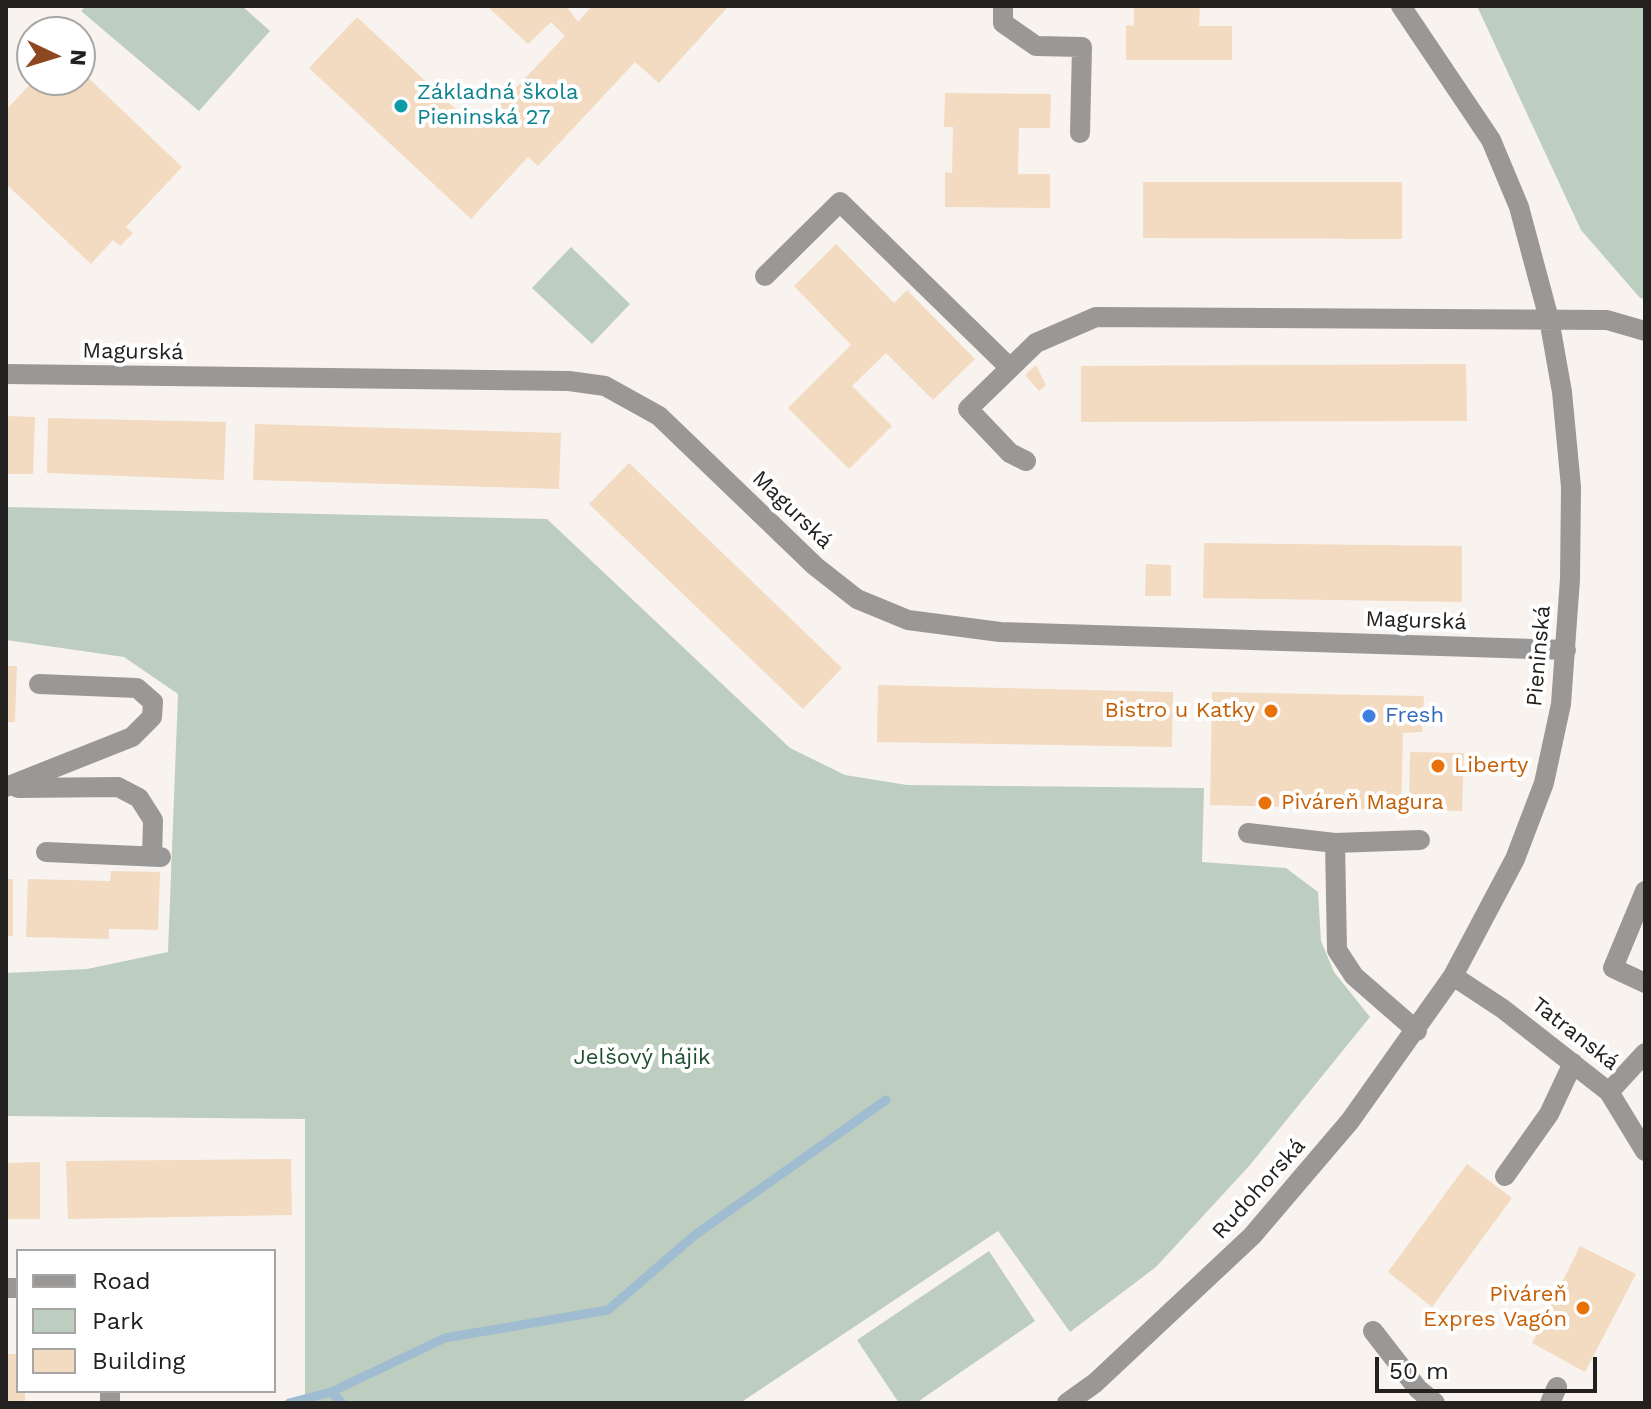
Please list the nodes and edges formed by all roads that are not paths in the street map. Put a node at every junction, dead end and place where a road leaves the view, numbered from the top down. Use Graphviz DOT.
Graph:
graph roads {
  1 [pos="1003,6"];
  2 [pos="1401,6"];
  3 [pos="1080,133"];
  4 [pos="765,276"];
  5 [pos="1549,319"];
  6 [pos="1645,331"];
  7 [pos="1010,368"];
  8 [pos="6,374"];
  9 [pos="1026,461"];
  10 [pos="1566,650"];
  11 [pos="39,684"];
  12 [pos="6,788"];
  13 [pos="1248,833"];
  14 [pos="1420,840"];
  15 [pos="1335,843"];
  16 [pos="46,852"];
  17 [pos="1645,891"];
  18 [pos="1453,976"];
  19 [pos="1645,983"];
  20 [pos="1417,1031"];
  21 [pos="1645,1053"];
  22 [pos="1573,1063"];
  23 [pos="1609,1092"];
  24 [pos="1645,1151"];
  25 [pos="1505,1176"];
  26 [pos="1373,1331"];
  27 [pos="1067,1403"];
  28 [pos="1435,1403"];
  1 -- 3 [label="street"];
  2 -- 5 [label="street, Pieninská"];
  4 -- 7 [label="street"];
  5 -- 6 [label="street"];
  5 -- 7 [label="street"];
  5 -- 10 [label="street, Pieninská"];
  7 -- 9 [label="street"];
  8 -- 10 [label="street, Magurská"];
  10 -- 18 [label="street, Pieninská"];
  11 -- 12 [label="street"];
  12 -- 16 [label="street"];
  13 -- 15 [label="street"];
  14 -- 15 [label="street"];
  15 -- 20 [label="street"];
  17 -- 19 [label="street"];
  18 -- 20 [label="street, Rudohorská"];
  18 -- 22 [label="street, Tatranská"];
  20 -- 27 [label="street, Rudohorská"];
  21 -- 23 [label="street"];
  22 -- 23 [label="street, Tatranská"];
  22 -- 25 [label="street"];
  23 -- 24 [label="street, Tatranská"];
  26 -- 28 [label="street"];
}
